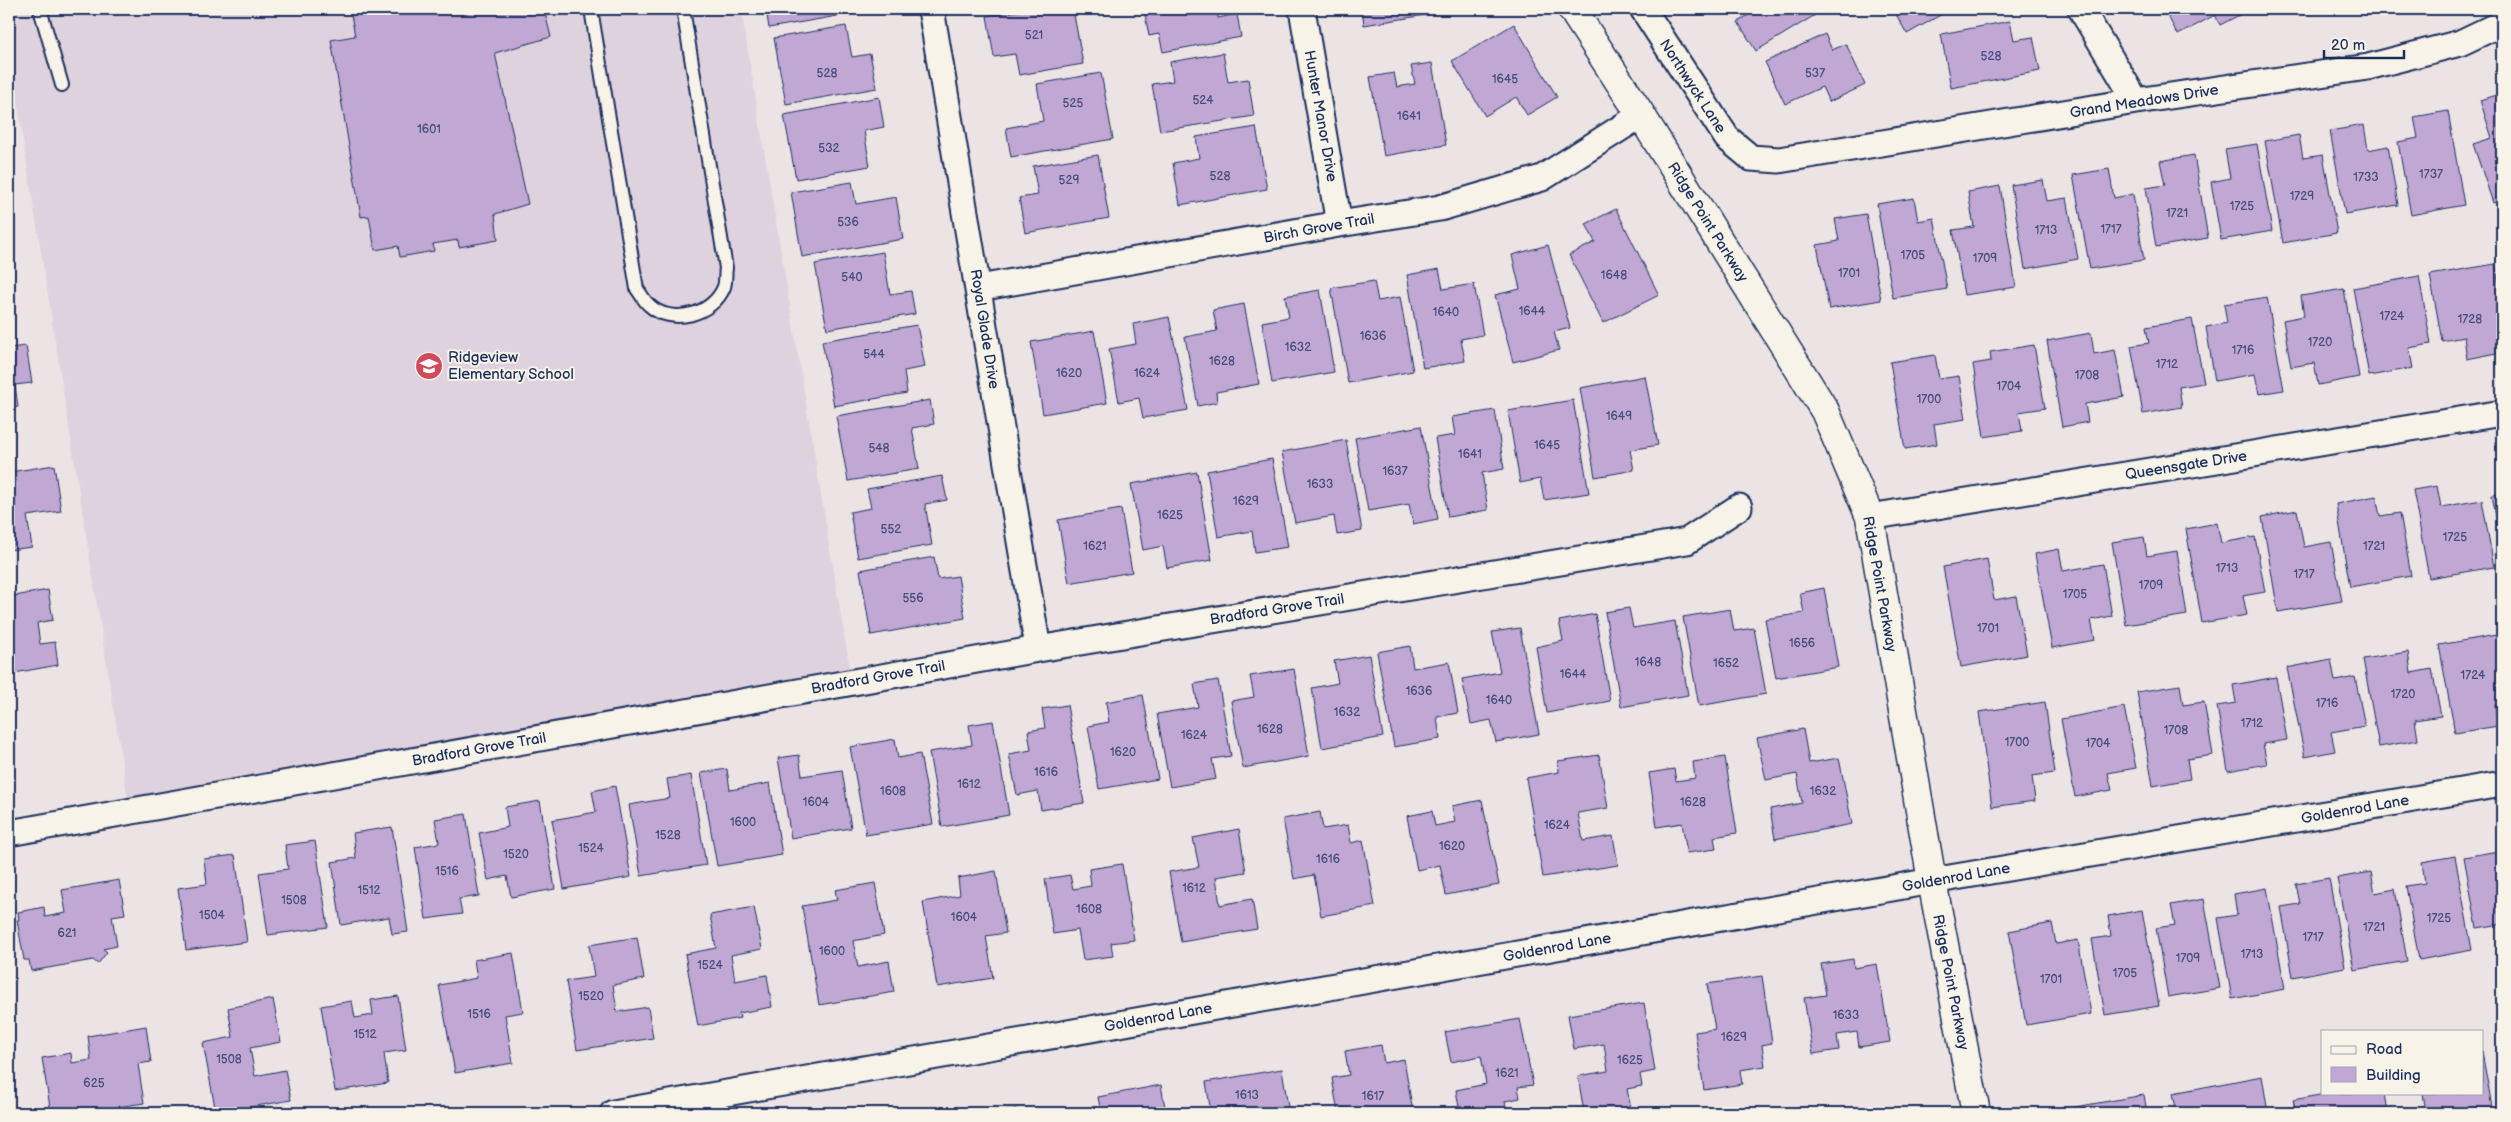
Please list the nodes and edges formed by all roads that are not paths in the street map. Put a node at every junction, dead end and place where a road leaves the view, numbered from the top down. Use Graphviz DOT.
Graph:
graph roads {
  1 [pos="40,9"];
  2 [pos="591,9"];
  3 [pos="683,9"];
  4 [pos="931,9"];
  5 [pos="1302,9"];
  6 [pos="1572,9"];
  7 [pos="1643,9"];
  8 [pos="2081,9"];
  9 [pos="2502,23"];
  10 [pos="62,85"];
  11 [pos="2136,101"];
  12 [pos="1641,115"];
  13 [pos="1779,160"];
  14 [pos="1339,224"];
  15 [pos="979,288"];
  16 [pos="2502,413"];
  17 [pos="1739,506"];
  18 [pos="1870,517"];
  19 [pos="1038,649"];
  20 [pos="2502,784"];
  21 [pos="9,834"];
  22 [pos="1932,881"];
  23 [pos="613,1113"];
  24 [pos="1976,1113"];
  1 -- 10 [label="lane"];
  2 -- 3 [label="lane"];
  4 -- 15 [label="street, Royal Glade Drive"];
  5 -- 14 [label="street, Hunter Manor Drive"];
  6 -- 12 [label="street, Ridge Point Parkway"];
  7 -- 13 [label="street, Northwyck Lane"];
  8 -- 11 [label="street"];
  9 -- 11 [label="street, Grand Meadows Drive"];
  11 -- 13 [label="street, Grand Meadows Drive"];
  12 -- 14 [label="street, Birch Grove Trail"];
  12 -- 18 [label="street, Ridge Point Parkway"];
  14 -- 15 [label="street, Birch Grove Trail"];
  15 -- 19 [label="street, Royal Glade Drive"];
  16 -- 18 [label="street, Queensgate Drive"];
  17 -- 19 [label="street, Bradford Grove Trail"];
  18 -- 22 [label="street, Ridge Point Parkway"];
  19 -- 21 [label="street, Bradford Grove Trail"];
  20 -- 22 [label="street, Goldenrod Lane"];
  22 -- 23 [label="street, Goldenrod Lane"];
  22 -- 24 [label="street, Ridge Point Parkway"];
}
